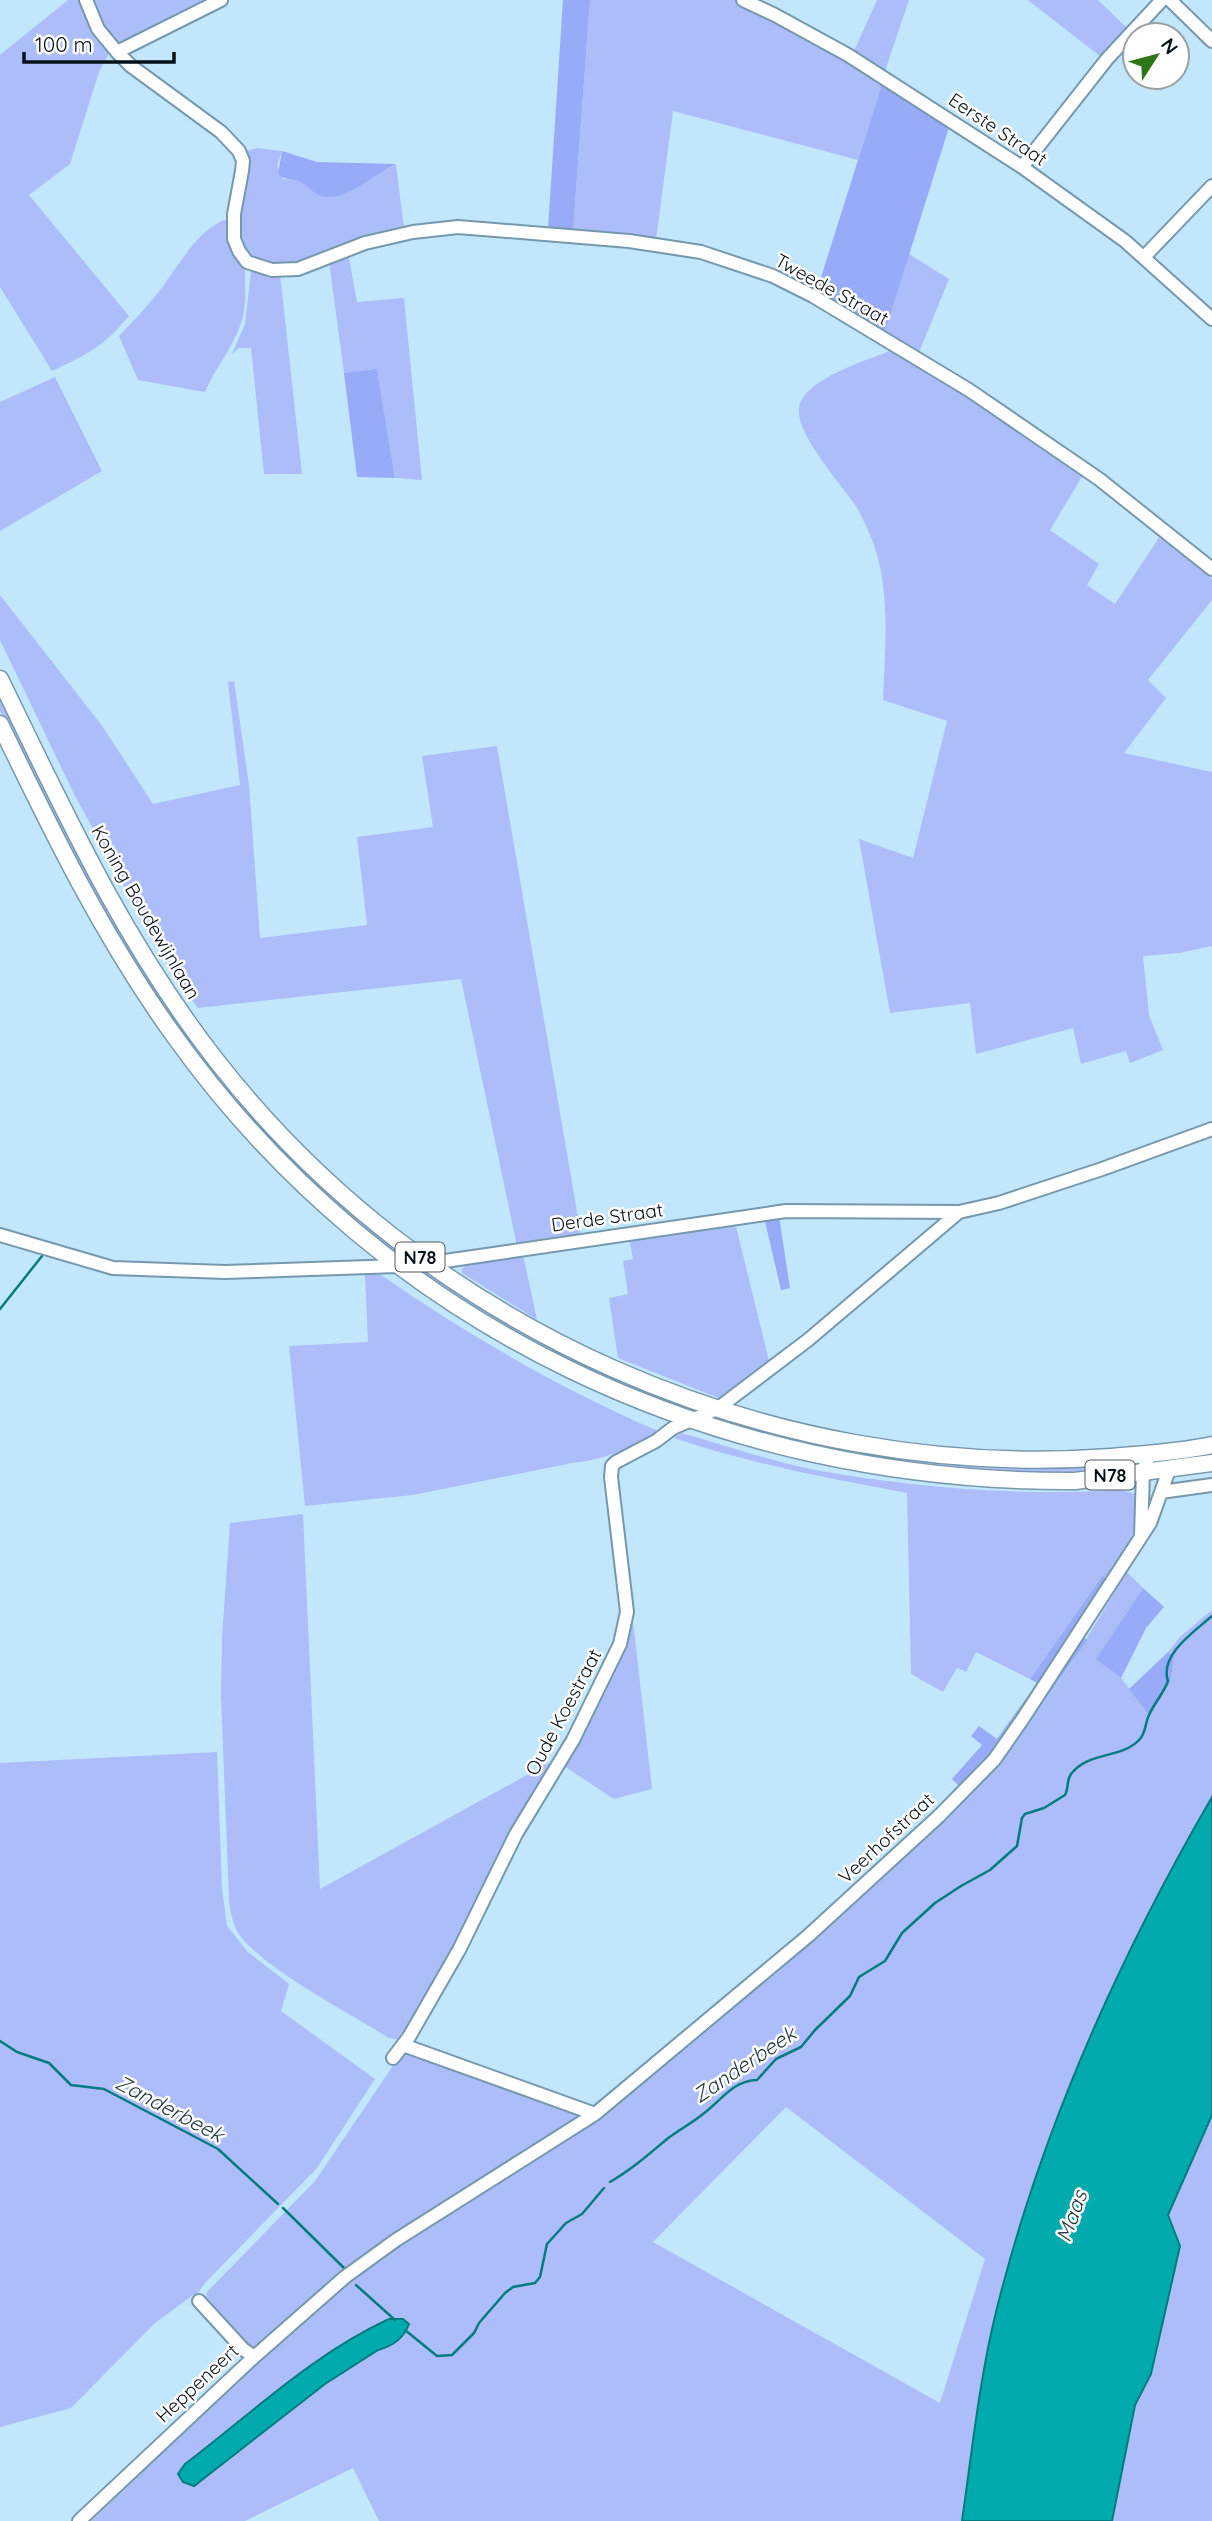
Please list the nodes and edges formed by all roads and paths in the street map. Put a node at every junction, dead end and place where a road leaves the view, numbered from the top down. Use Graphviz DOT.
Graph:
graph roads {
  1 [pos="86,0"];
  2 [pos="221,0"];
  3 [pos="743,0"];
  4 [pos="1162,0"];
  5 [pos="1170,0"];
  6 [pos="1212,41"];
  7 [pos="117,52"];
  8 [pos="1022,167"];
  9 [pos="1212,186"];
  10 [pos="1144,257"];
  11 [pos="1212,319"];
  12 [pos="1212,569"];
  13 [pos="0,679"];
  14 [pos="0,724"];
  15 [pos="1212,1129"];
  16 [pos="959,1212"];
  17 [pos="0,1235"];
  18 [pos="426,1262"];
  19 [pos="397,1266"];
  20 [pos="717,1409"];
  21 [pos="692,1422"];
  22 [pos="1212,1445"];
  23 [pos="1149,1454"];
  24 [pos="1212,1463"];
  25 [pos="1169,1470"];
  26 [pos="1143,1472"];
  27 [pos="1212,1485"];
  28 [pos="1161,1492"];
  29 [pos="1141,1536"];
  30 [pos="403,2045"];
  31 [pos="393,2057"];
  32 [pos="595,2113"];
  33 [pos="199,2301"];
  34 [pos="254,2357"];
  35 [pos="79,2521"];
  1 -- 7 [label="street"];
  2 -- 7 [label="street"];
  3 -- 8 [label="street, Eerste Straat"];
  4 -- 8 [label="street"];
  5 -- 6 [label="street"];
  7 -- 12 [label="street, Tweede Straat"];
  8 -- 10 [label="street, Eerste Straat"];
  9 -- 10 [label="street"];
  10 -- 11 [label="street, Eerste Straat"];
  13 -- 18 [label="main road, Koning Boudewijnlaan / N78"];
  14 -- 19 [label="main road, Koning Boudewijnlaan / N78"];
  15 -- 16 [label="street, Derde Straat"];
  16 -- 18 [label="street, Derde Straat"];
  16 -- 20 [label="street, Oude Koestraat"];
  17 -- 19 [label="street, Derde Straat"];
  18 -- 19 [label="street, Derde Straat"];
  18 -- 20 [label="main road, Koning Boudewijnlaan / N78"];
  19 -- 21 [label="main road, Koning Boudewijnlaan / N78"];
  20 -- 21 [label="street, Oude Koestraat"];
  20 -- 23 [label="main road, Koning Boudewijnlaan / N78"];
  21 -- 26 [label="main road, Koning Boudewijnlaan / N78"];
  21 -- 30 [label="street, Oude Koestraat"];
  22 -- 23 [label="main road, Koning Boudewijnlaan / N78"];
  23 -- 26 [label="street"];
  24 -- 25 [label="main road, Koning Boudewijnlaan / N78"];
  25 -- 26 [label="main road, Koning Boudewijnlaan / N78"];
  25 -- 28 [label="street, Veerhofstraat"];
  26 -- 29 [label="street"];
  27 -- 28 [label="street"];
  28 -- 29 [label="street, Veerhofstraat"];
  29 -- 32 [label="street, Veerhofstraat"];
  30 -- 31 [label="street"];
  30 -- 32 [label="street"];
  32 -- 34 [label="street, Heppeneert"];
  33 -- 34 [label="street"];
  34 -- 35 [label="street, Heppeneert"];
}
